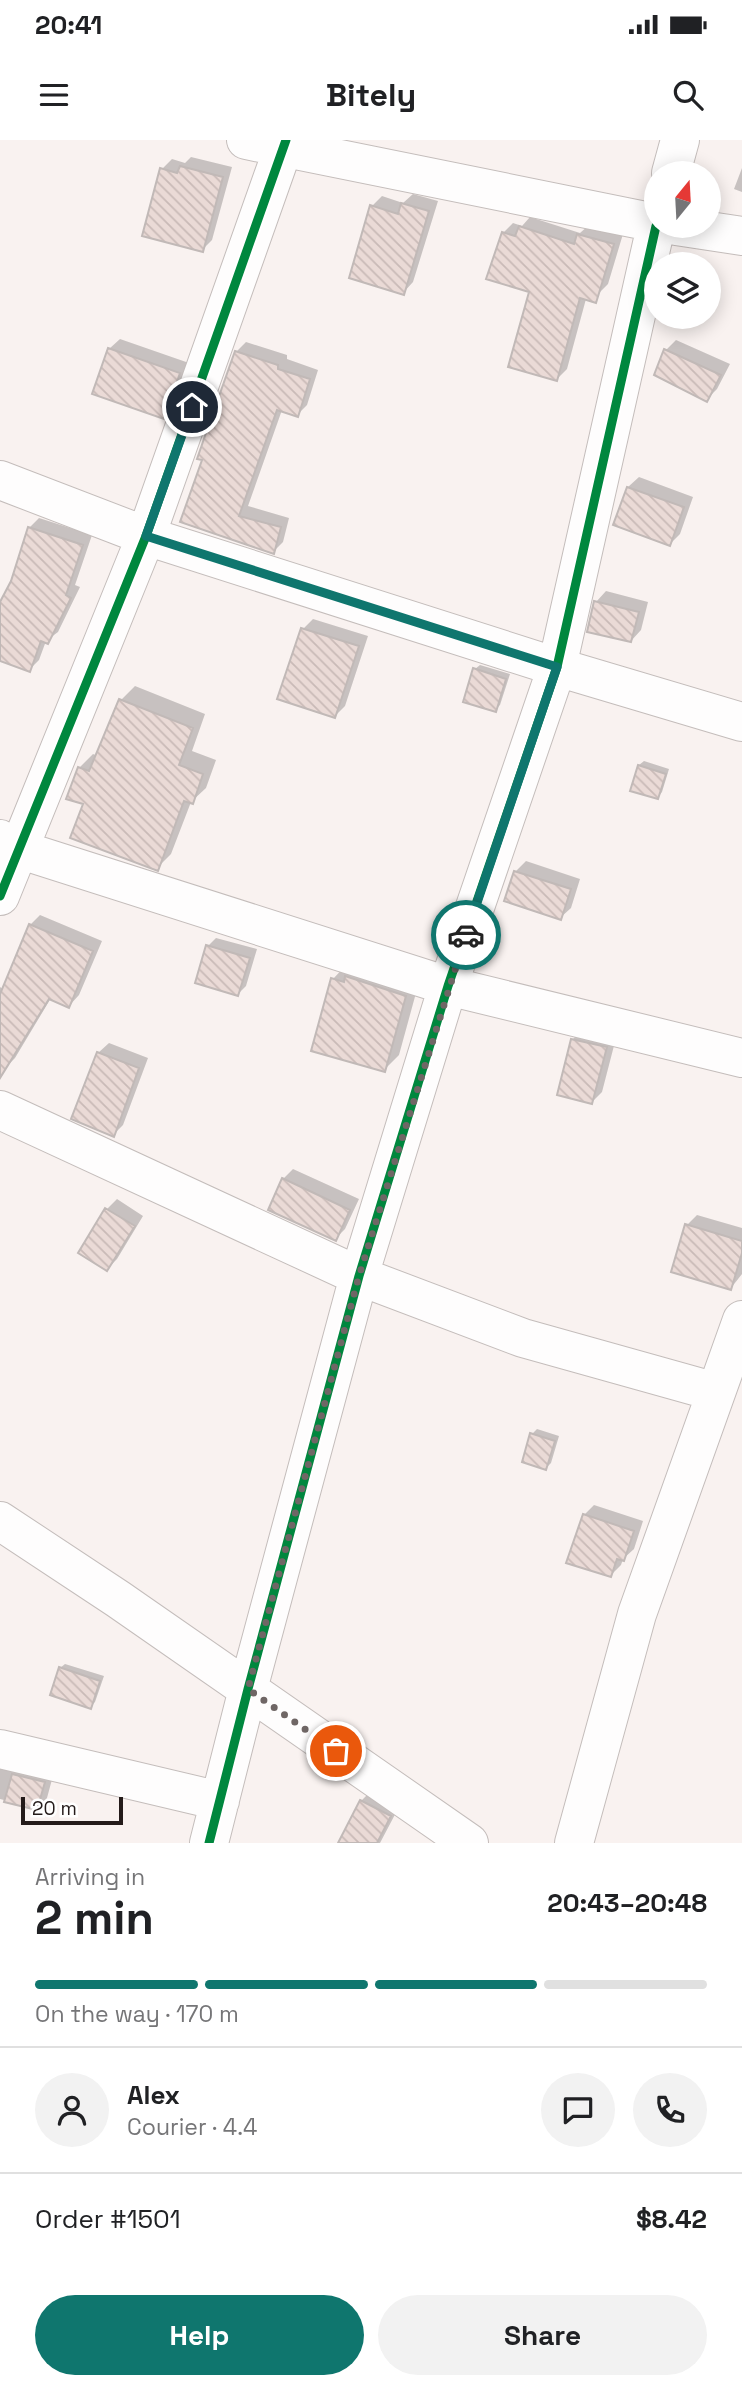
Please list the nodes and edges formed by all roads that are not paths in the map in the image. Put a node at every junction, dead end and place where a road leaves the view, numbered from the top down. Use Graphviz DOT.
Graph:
graph roads {
  1 [pos="246,140"];
  2 [pos="680,140"];
  3 [pos="285,144"];
  4 [pos="674,161"];
  5 [pos="644,221"];
  6 [pos="721,233"];
  7 [pos="742,236"];
  8 [pos="653,238"];
  9 [pos="0,480"];
  10 [pos="146,536"];
  11 [pos="557,667"];
  12 [pos="742,722"];
  13 [pos="9,844"];
  14 [pos="0,896"];
  15 [pos="448,986"];
  16 [pos="742,1058"];
  17 [pos="0,1110"];
  18 [pos="359,1276"];
  19 [pos="742,1320"];
  20 [pos="716,1392"];
  21 [pos="0,1521"];
  22 [pos="248,1689"];
  23 [pos="0,1749"];
  24 [pos="219,1801"];
  25 [pos="209,1843"];
  26 [pos="469,1843"];
  27 [pos="575,1843"];
  1 -- 3 [label="street"];
  2 -- 4 [label="street"];
  3 -- 5 [label="street"];
  3 -- 10 [label="street"];
  6 -- 7 [label="street"];
  8 -- 11 [label="street"];
  9 -- 10 [label="street"];
  10 -- 11 [label="street"];
  10 -- 13 [label="street"];
  11 -- 12 [label="street"];
  11 -- 15 [label="street"];
  13 -- 14 [label="street"];
  13 -- 15 [label="street"];
  15 -- 16 [label="street"];
  15 -- 18 [label="street"];
  17 -- 18 [label="street"];
  18 -- 20 [label="street"];
  18 -- 22 [label="street"];
  19 -- 20 [label="street"];
  20 -- 27 [label="street"];
  21 -- 22 [label="street"];
  22 -- 24 [label="street"];
  22 -- 26 [label="street"];
  23 -- 24 [label="street"];
  24 -- 25 [label="street"];
}
